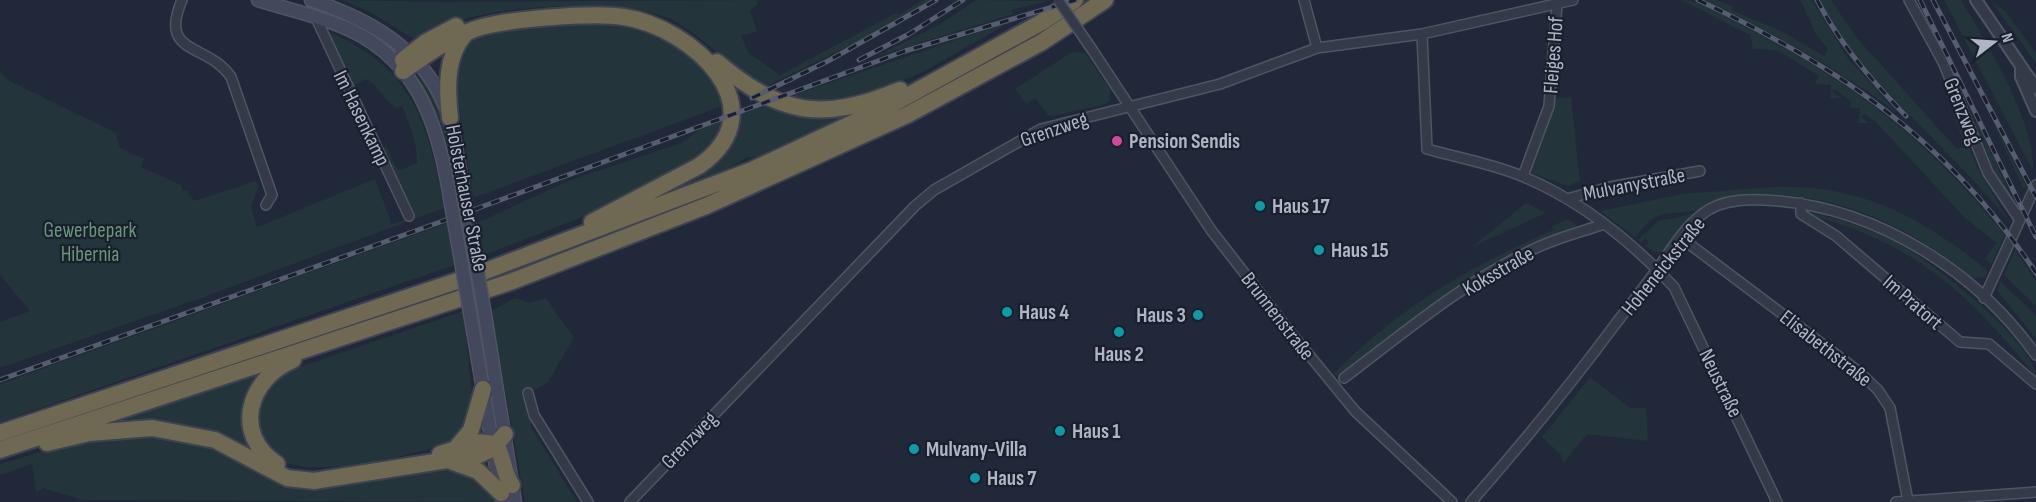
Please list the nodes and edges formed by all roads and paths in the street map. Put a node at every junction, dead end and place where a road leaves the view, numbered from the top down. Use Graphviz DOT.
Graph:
graph roads {
  1 [pos="182,0"];
  2 [pos="258,0"];
  3 [pos="311,0"];
  4 [pos="1058,0"];
  5 [pos="1075,0"];
  6 [pos="1105,0"];
  7 [pos="1304,0"];
  8 [pos="1573,0"];
  9 [pos="1909,0"];
  10 [pos="1976,0"];
  11 [pos="1557,5"];
  12 [pos="316,18"];
  13 [pos="468,31"];
  14 [pos="1422,34"];
  15 [pos="1317,48"];
  16 [pos="407,63"];
  17 [pos="968,64"];
  18 [pos="2021,67"];
  19 [pos="2036,88"];
  20 [pos="1132,106"];
  21 [pos="2036,111"];
  22 [pos="450,118"];
  23 [pos="1700,171"];
  24 [pos="1523,176"];
  25 [pos="2036,185"];
  26 [pos="1567,199"];
  27 [pos="1801,203"];
  28 [pos="266,205"];
  29 [pos="409,216"];
  30 [pos="2020,220"];
  31 [pos="1604,224"];
  32 [pos="1680,237"];
  33 [pos="533,254"];
  34 [pos="1658,269"];
  35 [pos="1984,298"];
  36 [pos="386,324"];
  37 [pos="2036,355"];
  38 [pos="1344,378"];
  39 [pos="2036,384"];
  40 [pos="483,389"];
  41 [pos="528,393"];
  42 [pos="0,433"];
  43 [pos="497,443"];
  44 [pos="0,450"];
  45 [pos="453,454"];
  46 [pos="0,458"];
  47 [pos="2036,492"];
  48 [pos="505,493"];
  49 [pos="1908,501"];
  50 [pos="515,502"];
  51 [pos="588,502"];
  52 [pos="630,502"];
  53 [pos="1452,502"];
  54 [pos="1472,502"];
  55 [pos="1777,502"];
  56 [pos="1896,502"];
  1 -- 28 [label="street"];
  2 -- 12 [label="main road, Holsterhauser Straße"];
  3 -- 16 [label="main road, Holsterhauser Straße"];
  4 -- 20 [label="street, Brunnenstraße, bridge"];
  5 -- 17 [label="highway"];
  6 -- 36 [label="highway"];
  7 -- 15 [label="street"];
  8 -- 11 [label="street, Grenzweg"];
  9 -- 30 [label="street, Grenzweg"];
  10 -- 18 [label="street"];
  11 -- 14 [label="street, Grenzweg"];
  11 -- 24 [label="street, Fleiges Hof"];
  12 -- 16 [label="main road, Holsterhauser Straße"];
  12 -- 29 [label="street, Im Hasenkamp"];
  13 -- 16 [label="highway"];
  13 -- 22 [label="highway"];
  13 -- 33 [label="highway"];
  14 -- 15 [label="street, Grenzweg"];
  14 -- 24 [label="street, Mulvanystraße"];
  15 -- 20 [label="street, Grenzweg"];
  16 -- 17 [label="highway"];
  16 -- 22 [label="main road, Holsterhauser Straße"];
  16 -- 40 [label="main road, Holsterhauser Straße, bridge"];
  17 -- 33 [label="highway"];
  18 -- 19 [label="street"];
  18 -- 21 [label="street"];
  20 -- 52 [label="street, Grenzweg"];
  20 -- 53 [label="street, Brunnenstraße"];
  22 -- 43 [label="main road, Holsterhauser Straße, bridge"];
  23 -- 26 [label="street, Mulvanystraße"];
  24 -- 26 [label="street, Mulvanystraße"];
  25 -- 30 [label="street"];
  26 -- 31 [label="street, Mulvanystraße"];
  27 -- 32 [label="street, Hoheneickstraße"];
  27 -- 35 [label="street, Hoheneickstraße"];
  27 -- 39 [label="street, Im Pratort"];
  30 -- 35 [label="street"];
  31 -- 34 [label="street"];
  31 -- 38 [label="street, Koksstraße"];
  32 -- 34 [label="street, Hoheneickstraße"];
  32 -- 49 [label="street, Elisabethstraße"];
  33 -- 42 [label="highway"];
  34 -- 54 [label="street, Hoheneickstraße"];
  34 -- 55 [label="street, Neustraße"];
  35 -- 37 [label="street, Hoheneickstraße"];
  36 -- 44 [label="highway"];
  36 -- 45 [label="highway"];
  40 -- 43 [label="main road, Holsterhauser Straße"];
  40 -- 45 [label="highway"];
  41 -- 51 [label="street"];
  43 -- 45 [label="highway"];
  43 -- 48 [label="highway"];
  45 -- 46 [label="highway"];
  45 -- 48 [label="highway"];
  47 -- 49 [label="street"];
  48 -- 50 [label="main road"];
  49 -- 56 [label="street"];
}
